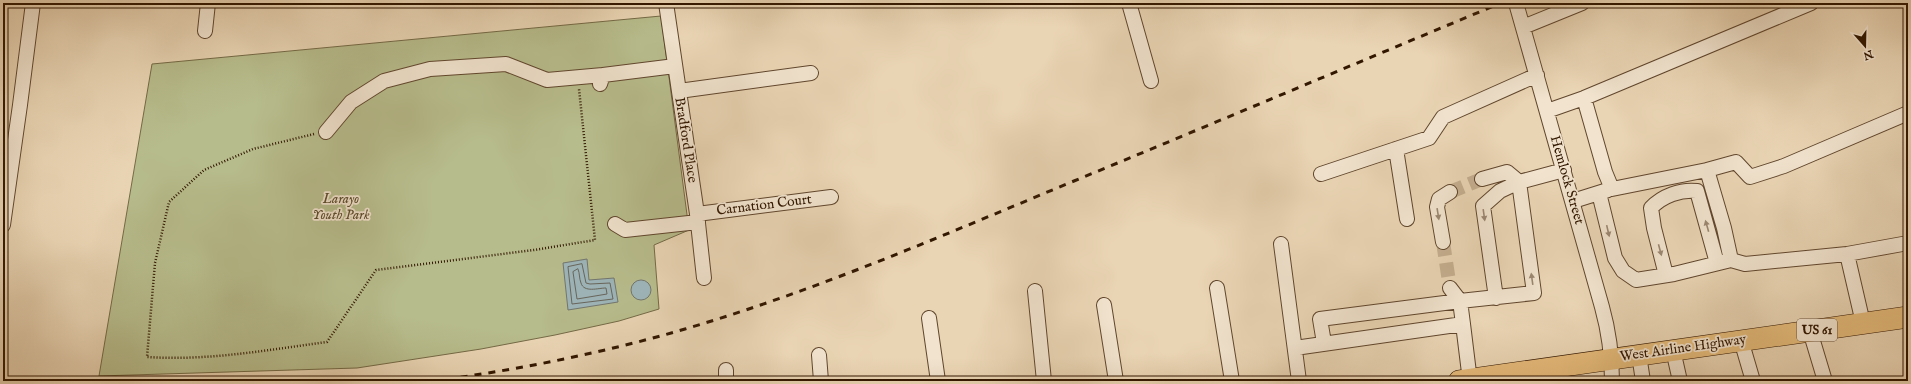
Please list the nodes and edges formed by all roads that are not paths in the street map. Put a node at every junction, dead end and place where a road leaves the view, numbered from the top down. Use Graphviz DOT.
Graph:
graph roads {
  1 [pos="33,3"];
  2 [pos="208,3"];
  3 [pos="666,3"];
  4 [pos="1128,3"];
  5 [pos="1516,3"];
  6 [pos="1582,3"];
  7 [pos="1811,3"];
  8 [pos="1523,27"];
  9 [pos="205,31"];
  10 [pos="675,66"];
  11 [pos="811,73"];
  12 [pos="1537,75"];
  13 [pos="1151,81"];
  14 [pos="679,91"];
  15 [pos="1584,98"];
  16 [pos="1547,111"];
  17 [pos="1908,113"];
  18 [pos="326,132"];
  19 [pos="1396,149"];
  20 [pos="1564,170"];
  21 [pos="1707,170"];
  22 [pos="1321,174"];
  23 [pos="1482,179"];
  24 [pos="1519,182"];
  25 [pos="1606,191"];
  26 [pos="1450,192"];
  27 [pos="831,197"];
  28 [pos="1572,201"];
  29 [pos="697,218"];
  30 [pos="1407,219"];
  31 [pos="615,224"];
  32 [pos="3,225"];
  33 [pos="1442,242"];
  34 [pos="1908,243"];
  35 [pos="1281,244"];
  36 [pos="1847,254"];
  37 [pos="1731,260"];
  38 [pos="1717,263"];
  39 [pos="1666,275"];
  40 [pos="704,278"];
  41 [pos="1218,288"];
  42 [pos="1450,288"];
  43 [pos="1035,291"];
  44 [pos="1496,298"];
  45 [pos="1460,301"];
  46 [pos="1104,305"];
  47 [pos="1908,317"];
  48 [pos="929,318"];
  49 [pos="1863,323"];
  50 [pos="1463,324"];
  51 [pos="1810,331"];
  52 [pos="1741,340"];
  53 [pos="1324,343"];
  54 [pos="1295,348"];
  55 [pos="1673,350"];
  56 [pos="819,355"];
  57 [pos="1640,355"];
  58 [pos="1612,358"];
  59 [pos="1466,380"];
  60 [pos="821,381"];
  61 [pos="938,381"];
  62 [pos="1044,381"];
  63 [pos="1116,381"];
  64 [pos="1232,381"];
  65 [pos="1299,381"];
  66 [pos="1612,381"];
  67 [pos="1643,381"];
  68 [pos="1680,381"];
  69 [pos="1753,381"];
  70 [pos="1825,381"];
  1 -- 32 [label="street"];
  2 -- 9 [label="street"];
  3 -- 10 [label="street, Bradford Place"];
  4 -- 13 [label="street"];
  5 -- 8 [label="street, Hemlock Street"];
  6 -- 8 [label="street"];
  7 -- 15 [label="street"];
  8 -- 12 [label="street, Hemlock Street"];
  10 -- 14 [label="street, Bradford Place"];
  10 -- 18 [label="street"];
  11 -- 14 [label="street"];
  12 -- 16 [label="street, Hemlock Street"];
  12 -- 19 [label="street"];
  14 -- 29 [label="street, Bradford Place"];
  15 -- 16 [label="street"];
  15 -- 25 [label="street"];
  16 -- 20 [label="street, Hemlock Street"];
  17 -- 21 [label="street"];
  19 -- 22 [label="street"];
  19 -- 30 [label="street"];
  20 -- 24 [label="street"];
  20 -- 28 [label="street, Hemlock Street"];
  21 -- 25 [label="street"];
  21 -- 37 [label="street"];
  23 -- 24 [label="street"];
  24 -- 44 [label="street, one-way"];
  44 -- 24 [label="street, one-way"];
  25 -- 28 [label="street"];
  25 -- 39 [label="street, one-way"];
  26 -- 33 [label="street, one-way"];
  27 -- 29 [label="street, Carnation Court"];
  28 -- 58 [label="street, Hemlock Street"];
  29 -- 31 [label="street, Carnation Court"];
  29 -- 40 [label="street, Bradford Place"];
  34 -- 36 [label="street"];
  35 -- 54 [label="street"];
  36 -- 37 [label="street"];
  36 -- 49 [label="street"];
  37 -- 38 [label="street"];
  38 -- 39 [label="street"];
  38 -- 39 [label="street, one-way"];
  41 -- 64 [label="street"];
  42 -- 45 [label="street"];
  43 -- 62 [label="street"];
  44 -- 45 [label="street"];
  45 -- 50 [label="street"];
  45 -- 53 [label="street"];
  46 -- 63 [label="street"];
  47 -- 49 [label="highway, West Airline Highway / US 61"];
  48 -- 61 [label="street"];
  49 -- 51 [label="highway, West Airline Highway / US 61"];
  50 -- 53 [label="street"];
  50 -- 59 [label="street"];
  51 -- 52 [label="highway, West Airline Highway / US 61"];
  51 -- 70 [label="street"];
  52 -- 55 [label="highway, West Airline Highway / US 61"];
  52 -- 69 [label="street"];
  53 -- 54 [label="street"];
  54 -- 65 [label="street"];
  55 -- 57 [label="highway, West Airline Highway / US 61"];
  55 -- 68 [label="street"];
  56 -- 60 [label="street"];
  57 -- 58 [label="highway, West Airline Highway / US 61"];
  57 -- 67 [label="street"];
  58 -- 59 [label="highway, West Airline Highway / US 61"];
  58 -- 66 [label="street, Hemlock Street"];
}
